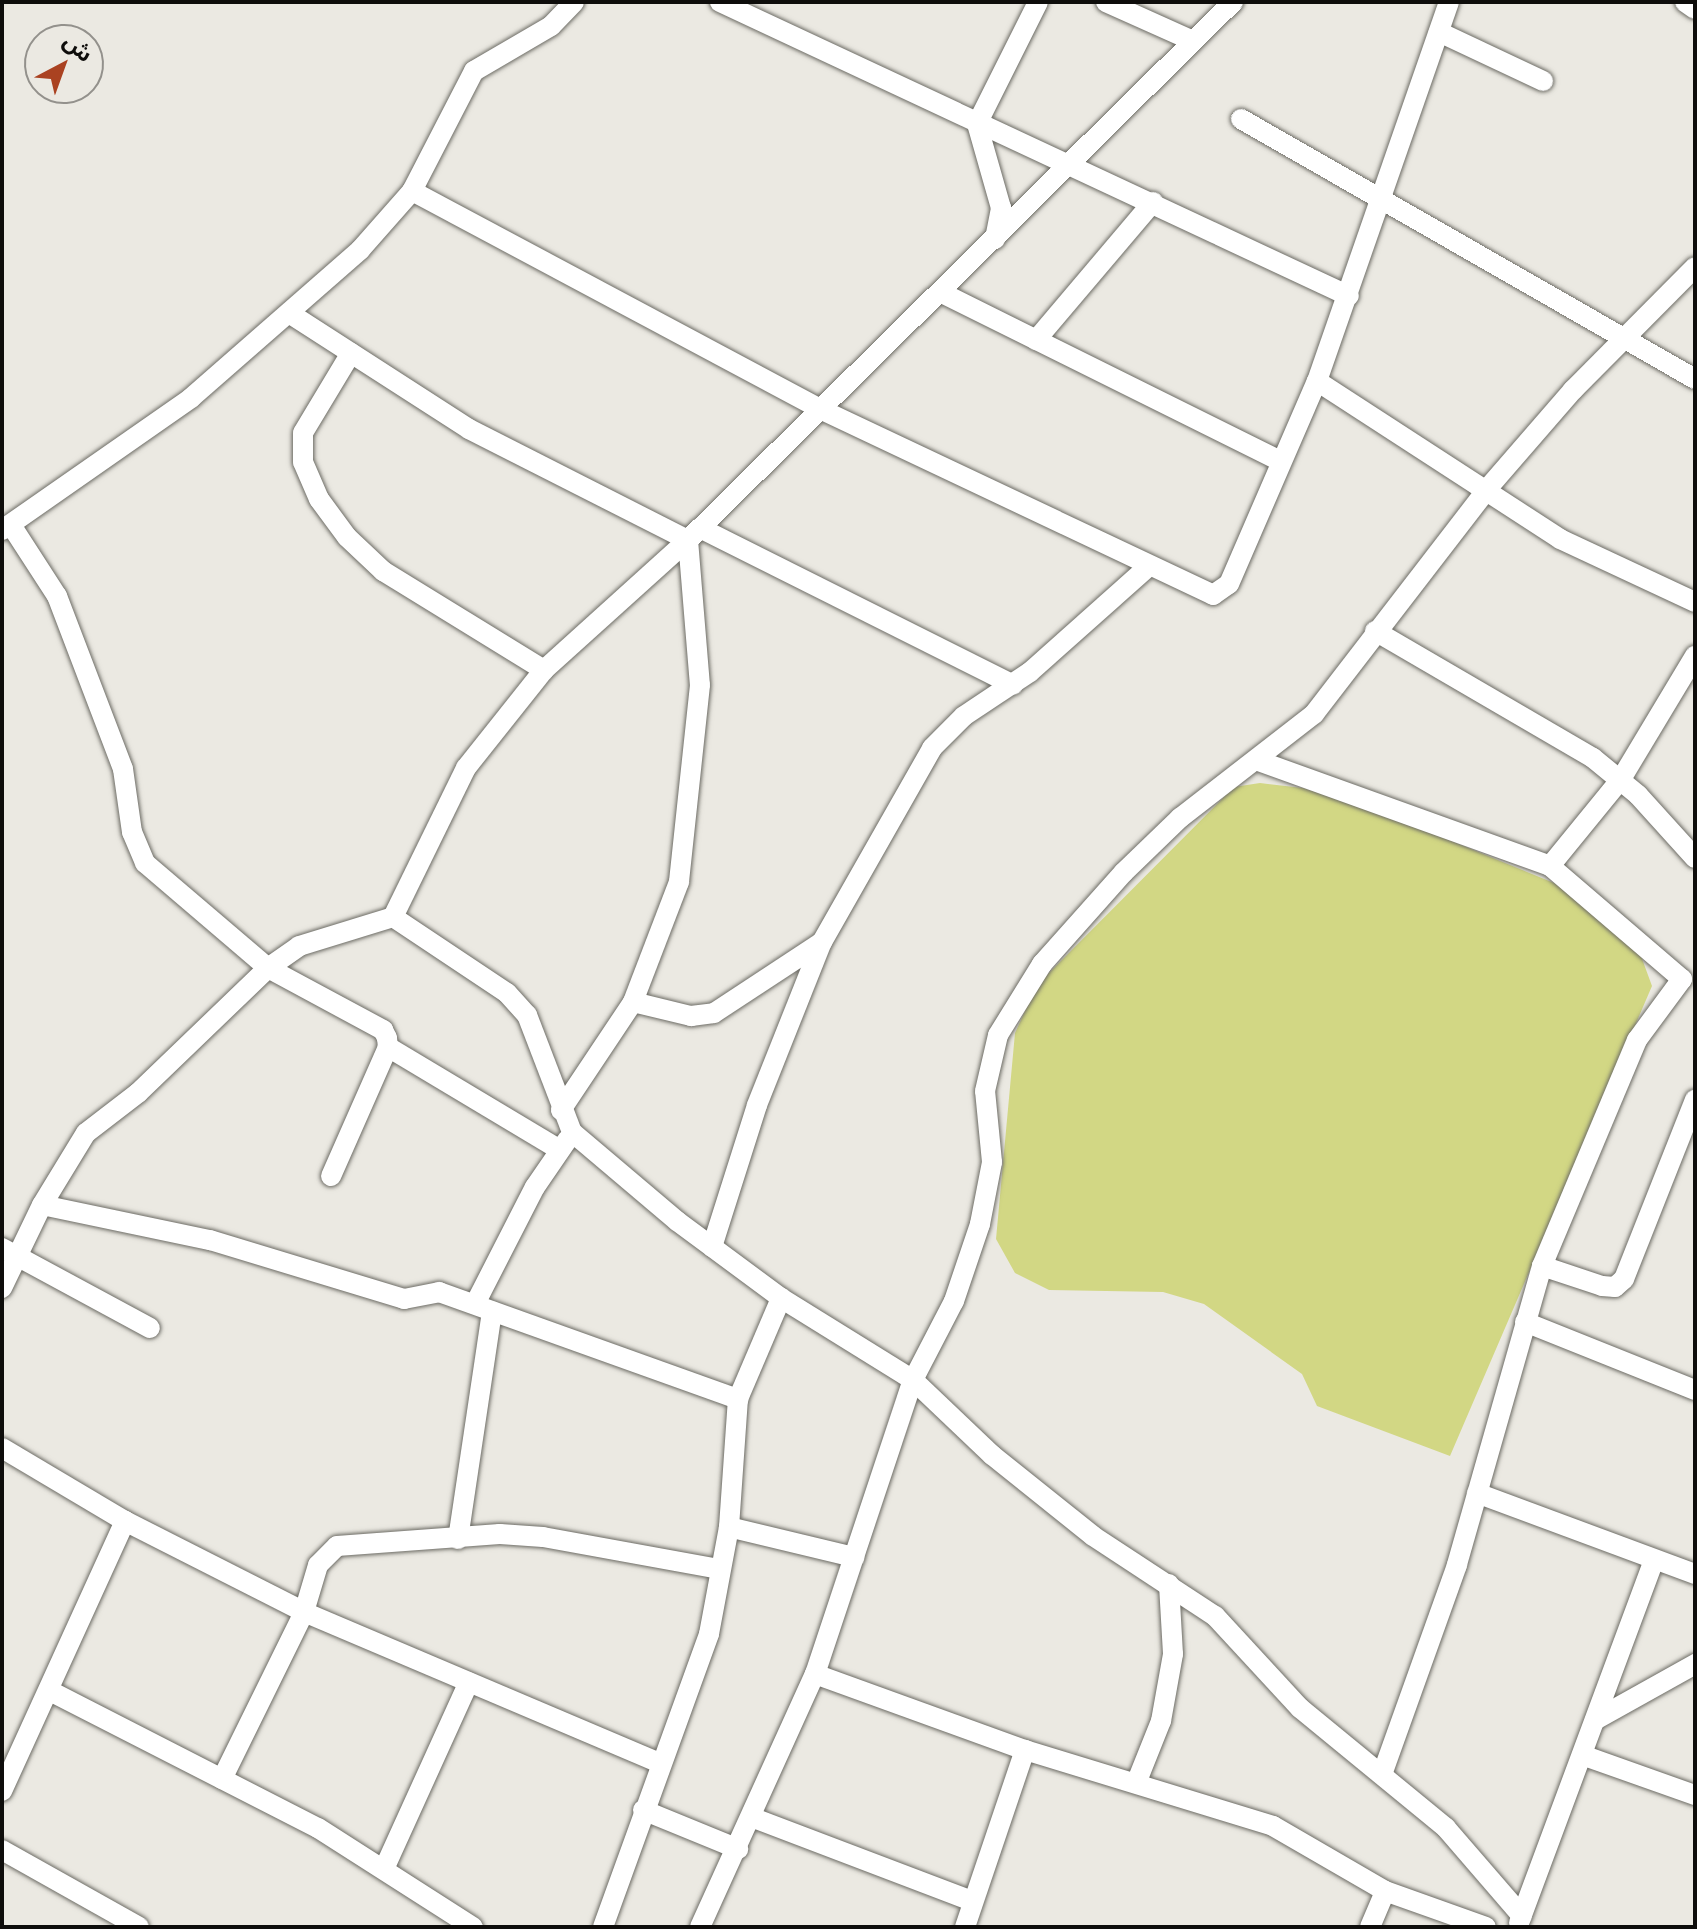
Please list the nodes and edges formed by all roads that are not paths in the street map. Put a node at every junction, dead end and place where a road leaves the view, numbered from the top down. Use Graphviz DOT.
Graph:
graph roads {
  1 [pos="574,2"];
  2 [pos="720,2"];
  3 [pos="1038,2"];
  4 [pos="1106,2"];
  5 [pos="1233,2"];
  6 [pos="1449,2"];
  7 [pos="1685,2"];
  8 [pos="1695,9"];
  9 [pos="1439,32"];
  10 [pos="1193,41"];
  11 [pos="1543,81"];
  12 [pos="1241,119"];
  13 [pos="977,124"];
  14 [pos="1071,163"];
  15 [pos="412,191"];
  16 [pos="1382,200"];
  17 [pos="1153,202"];
  18 [pos="994,240"];
  19 [pos="1695,267"];
  20 [pos="942,293"];
  21 [pos="1349,296"];
  22 [pos="289,313"];
  23 [pos="1625,336"];
  24 [pos="1036,340"];
  25 [pos="351,353"];
  26 [pos="1695,379"];
  27 [pos="1317,381"];
  28 [pos="820,409"];
  29 [pos="1279,460"];
  30 [pos="1488,488"];
  31 [pos="6,528"];
  32 [pos="694,534"];
  33 [pos="1148,567"];
  34 [pos="1695,602"];
  35 [pos="1375,631"];
  36 [pos="1695,656"];
  37 [pos="544,670"];
  38 [pos="1013,685"];
  39 [pos="1256,760"];
  40 [pos="1621,779"];
  41 [pos="1695,858"];
  42 [pos="1550,866"];
  43 [pos="393,917"];
  44 [pos="822,942"];
  45 [pos="268,968"];
  46 [pos="1688,976"];
  47 [pos="633,1002"];
  48 [pos="388,1047"];
  49 [pos="1695,1100"];
  50 [pos="561,1110"];
  51 [pos="572,1132"];
  52 [pos="560,1150"];
  53 [pos="331,1176"];
  54 [pos="42,1205"];
  55 [pos="712,1247"];
  56 [pos="10,1254"];
  57 [pos="1542,1266"];
  58 [pos="2,1288"];
  59 [pos="781,1298"];
  60 [pos="484,1308"];
  61 [pos="1525,1322"];
  62 [pos="150,1328"];
  63 [pos="913,1380"];
  64 [pos="1695,1390"];
  65 [pos="738,1399"];
  66 [pos="2,1448"];
  67 [pos="1477,1493"];
  68 [pos="125,1521"];
  69 [pos="729,1527"];
  70 [pos="458,1539"];
  71 [pos="854,1557"];
  72 [pos="1654,1560"];
  73 [pos="719,1569"];
  74 [pos="1695,1574"];
  75 [pos="1169,1584"];
  76 [pos="304,1612"];
  77 [pos="1695,1664"];
  78 [pos="815,1674"];
  79 [pos="469,1682"];
  80 [pos="50,1691"];
  81 [pos="1595,1720"];
  82 [pos="1025,1750"];
  83 [pos="1582,1755"];
  84 [pos="660,1763"];
  85 [pos="1383,1772"];
  86 [pos="222,1779"];
  87 [pos="1137,1781"];
  88 [pos="2,1791"];
  89 [pos="1695,1795"];
  90 [pos="643,1810"];
  91 [pos="751,1817"];
  92 [pos="738,1849"];
  93 [pos="2,1850"];
  94 [pos="384,1869"];
  95 [pos="1385,1891"];
  96 [pos="972,1901"];
  97 [pos="1520,1921"];
  98 [pos="139,1927"];
  99 [pos="473,1927"];
  100 [pos="603,1927"];
  101 [pos="700,1927"];
  102 [pos="965,1927"];
  103 [pos="1370,1927"];
  104 [pos="1486,1927"];
  1 -- 15 [label="street"];
  2 -- 13 [label="street"];
  3 -- 13 [label="street"];
  4 -- 10 [label="street"];
  5 -- 10 [label="street"];
  6 -- 9 [label="street"];
  7 -- 8 [label="street"];
  9 -- 11 [label="street"];
  9 -- 16 [label="street"];
  10 -- 14 [label="street"];
  12 -- 16 [label="street"];
  13 -- 14 [label="street"];
  13 -- 18 [label="street"];
  14 -- 17 [label="street"];
  14 -- 18 [label="street"];
  15 -- 22 [label="street"];
  15 -- 28 [label="street"];
  16 -- 21 [label="street"];
  16 -- 23 [label="street"];
  17 -- 21 [label="street"];
  17 -- 24 [label="street"];
  18 -- 20 [label="street"];
  19 -- 23 [label="street"];
  20 -- 24 [label="street"];
  20 -- 28 [label="street"];
  21 -- 27 [label="street"];
  22 -- 25 [label="street"];
  22 -- 31 [label="street"];
  23 -- 26 [label="street"];
  23 -- 30 [label="street"];
  24 -- 29 [label="street"];
  25 -- 32 [label="street"];
  25 -- 37 [label="street"];
  27 -- 29 [label="street"];
  27 -- 30 [label="street"];
  28 -- 32 [label="street"];
  28 -- 33 [label="street"];
  29 -- 33 [label="street"];
  30 -- 34 [label="street"];
  30 -- 35 [label="street"];
  31 -- 45 [label="street"];
  32 -- 37 [label="street"];
  32 -- 38 [label="street"];
  32 -- 47 [label="street"];
  33 -- 38 [label="street"];
  35 -- 39 [label="street"];
  35 -- 40 [label="street"];
  36 -- 40 [label="street"];
  37 -- 43 [label="street"];
  38 -- 44 [label="street"];
  39 -- 42 [label="street"];
  39 -- 63 [label="street"];
  40 -- 41 [label="street"];
  40 -- 42 [label="street"];
  42 -- 46 [label="street"];
  43 -- 45 [label="street"];
  43 -- 50 [label="street"];
  44 -- 47 [label="street"];
  44 -- 55 [label="street"];
  45 -- 48 [label="street"];
  45 -- 54 [label="street"];
  46 -- 57 [label="street"];
  47 -- 50 [label="street"];
  48 -- 52 [label="street"];
  48 -- 53 [label="street"];
  49 -- 57 [label="street"];
  50 -- 51 [label="street"];
  51 -- 52 [label="street"];
  51 -- 55 [label="street"];
  52 -- 60 [label="street"];
  54 -- 56 [label="street"];
  54 -- 60 [label="street"];
  55 -- 59 [label="street"];
  56 -- 58 [label="street"];
  56 -- 62 [label="street"];
  57 -- 61 [label="street"];
  59 -- 63 [label="street"];
  59 -- 65 [label="street"];
  60 -- 65 [label="street"];
  60 -- 70 [label="street"];
  61 -- 64 [label="street"];
  61 -- 67 [label="street"];
  63 -- 71 [label="street"];
  63 -- 75 [label="street"];
  65 -- 69 [label="street"];
  66 -- 68 [label="street"];
  67 -- 72 [label="street"];
  67 -- 85 [label="street"];
  68 -- 76 [label="street"];
  68 -- 80 [label="street"];
  69 -- 71 [label="street"];
  69 -- 73 [label="street"];
  70 -- 73 [label="street"];
  70 -- 76 [label="street"];
  71 -- 78 [label="street"];
  72 -- 74 [label="street"];
  72 -- 81 [label="street"];
  73 -- 84 [label="street"];
  75 -- 85 [label="street"];
  75 -- 87 [label="street"];
  76 -- 79 [label="street"];
  76 -- 86 [label="street"];
  77 -- 81 [label="street"];
  78 -- 82 [label="street"];
  78 -- 91 [label="street"];
  79 -- 84 [label="street"];
  79 -- 94 [label="street"];
  80 -- 86 [label="street"];
  80 -- 88 [label="street"];
  81 -- 83 [label="street"];
  82 -- 87 [label="street"];
  82 -- 96 [label="street"];
  83 -- 89 [label="street"];
  83 -- 97 [label="street"];
  84 -- 90 [label="street"];
  85 -- 97 [label="street"];
  86 -- 94 [label="street"];
  87 -- 95 [label="street"];
  90 -- 92 [label="street"];
  90 -- 100 [label="street"];
  91 -- 92 [label="street"];
  91 -- 96 [label="street"];
  92 -- 101 [label="street"];
  93 -- 98 [label="street"];
  94 -- 99 [label="street"];
  95 -- 103 [label="street"];
  95 -- 104 [label="street"];
  96 -- 102 [label="street"];
}
